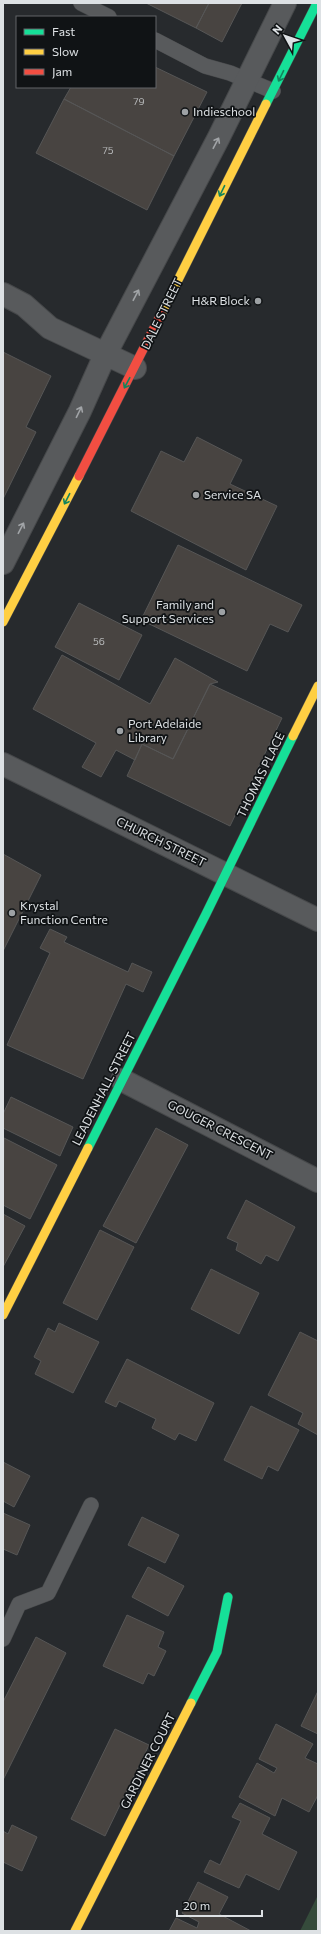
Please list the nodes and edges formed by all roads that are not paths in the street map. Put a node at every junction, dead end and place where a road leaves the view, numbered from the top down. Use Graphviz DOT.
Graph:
graph roads {
  1 [pos="81,3"];
  2 [pos="285,3"];
  3 [pos="317,3"];
  4 [pos="107,16"];
  5 [pos="156,41"];
  6 [pos="246,79"];
  7 [pos="273,91"];
  8 [pos="3,294"];
  9 [pos="105,355"];
  10 [pos="135,368"];
  11 [pos="3,563"];
  12 [pos="3,622"];
  13 [pos="318,686"];
  14 [pos="3,764"];
  15 [pos="225,874"];
  16 [pos="318,920"];
  17 [pos="122,1080"];
  18 [pos="318,1181"];
  19 [pos="3,1315"];
  20 [pos="91,1505"];
  21 [pos="228,1598"];
  22 [pos="3,1639"];
  23 [pos="74,1931"];
  1 -- 4 [label="lane"];
  2 -- 6 [label="street"];
  3 -- 7 [label="street, DALE STREET, one-way"];
  5 -- 6 [label="lane"];
  6 -- 7 [label="lane"];
  9 -- 6 [label="street, one-way"];
  7 -- 10 [label="street, DALE STREET, one-way"];
  8 -- 9 [label="street"];
  9 -- 10 [label="street"];
  11 -- 9 [label="street, one-way"];
  10 -- 12 [label="street, DALE STREET, one-way"];
  13 -- 15 [label="street, THOMAS PLACE"];
  14 -- 15 [label="street, CHURCH STREET"];
  15 -- 16 [label="street, CHURCH STREET"];
  15 -- 17 [label="street, LEADENHALL STREET"];
  17 -- 18 [label="street, GOUGER CRESCENT"];
  17 -- 19 [label="street, LEADENHALL STREET"];
  20 -- 22 [label="lane"];
  21 -- 23 [label="street, GARDINER COURT"];
}
